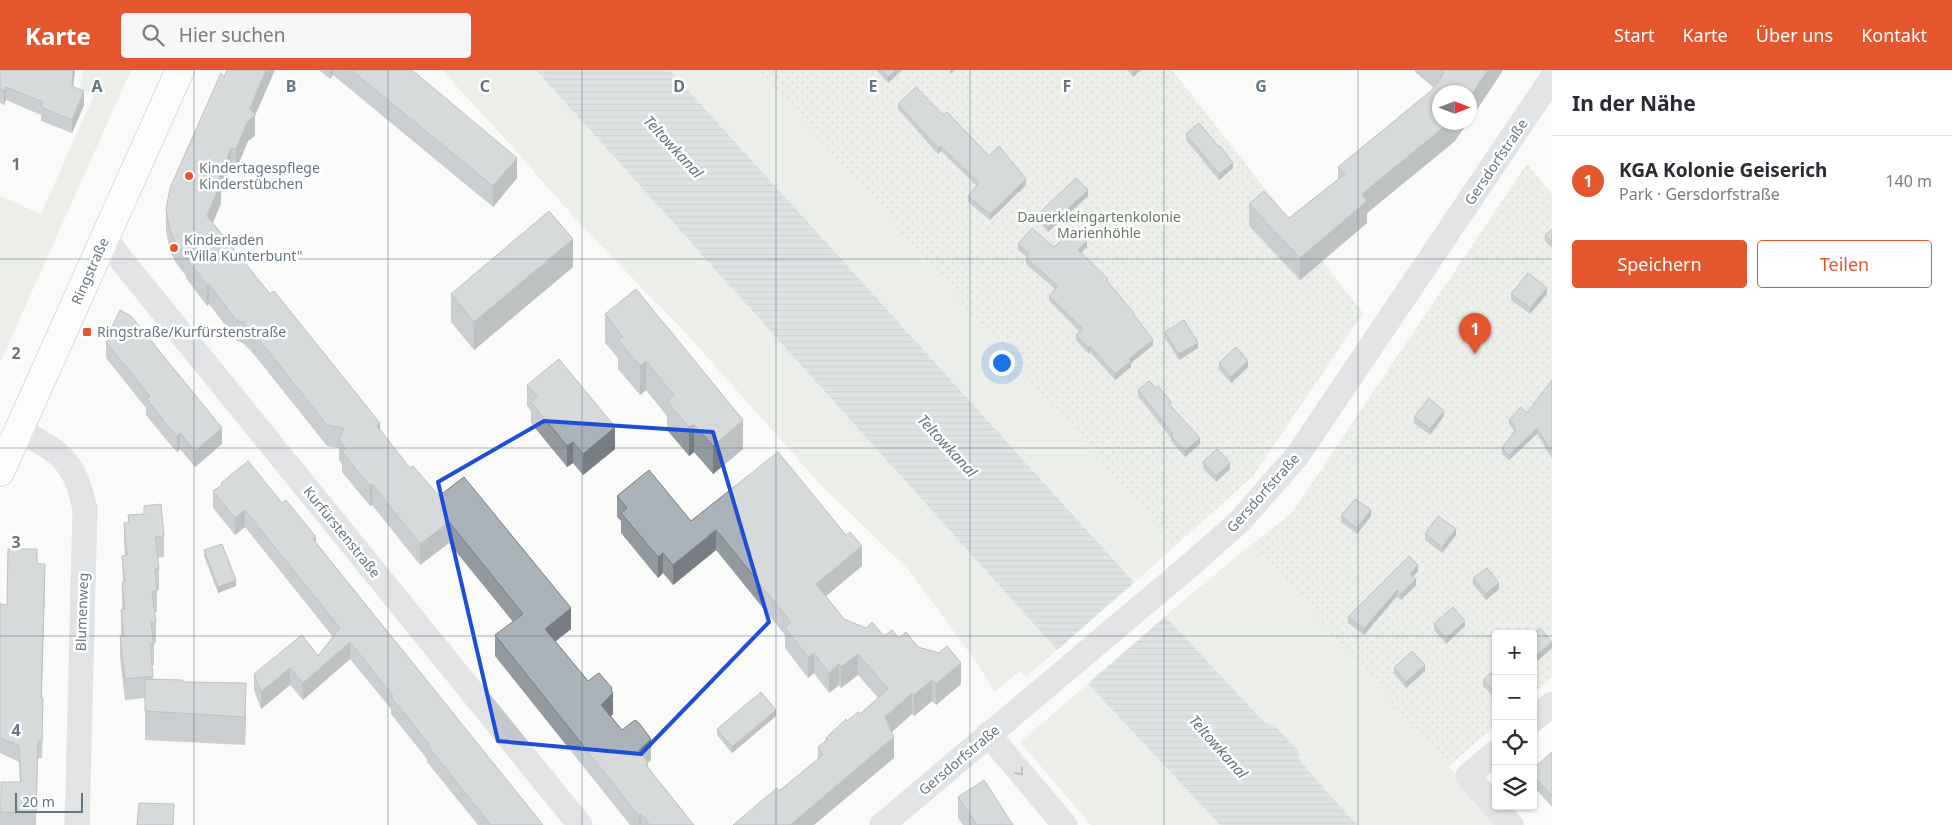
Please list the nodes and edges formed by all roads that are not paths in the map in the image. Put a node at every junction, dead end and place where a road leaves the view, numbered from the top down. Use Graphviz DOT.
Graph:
graph roads {
  1 [pos="180,70"];
  2 [pos="1552,78"];
  3 [pos="105,237"];
  4 [pos="18,430"];
  5 [pos="0,472"];
  6 [pos="1552,704"];
  7 [pos="1537,717"];
  8 [pos="988,734"];
  9 [pos="1492,755"];
  10 [pos="77,825"];
  11 [pos="580,825"];
  12 [pos="882,825"];
  13 [pos="1065,825"];
  14 [pos="1511,825"];
  1 -- 3 [label="main road, Ringstraße"];
  2 -- 8 [label="street, Gersdorfstraße"];
  3 -- 4 [label="main road, Ringstraße"];
  3 -- 11 [label="street, Kurfürstenstraße"];
  4 -- 5 [label="main road, Ringstraße"];
  4 -- 10 [label="street, Blumenweg"];
  6 -- 7 [label="street"];
  8 -- 12 [label="street, Gersdorfstraße"];
  8 -- 13 [label="street, one-way"];
  9 -- 14 [label="street"];
}
